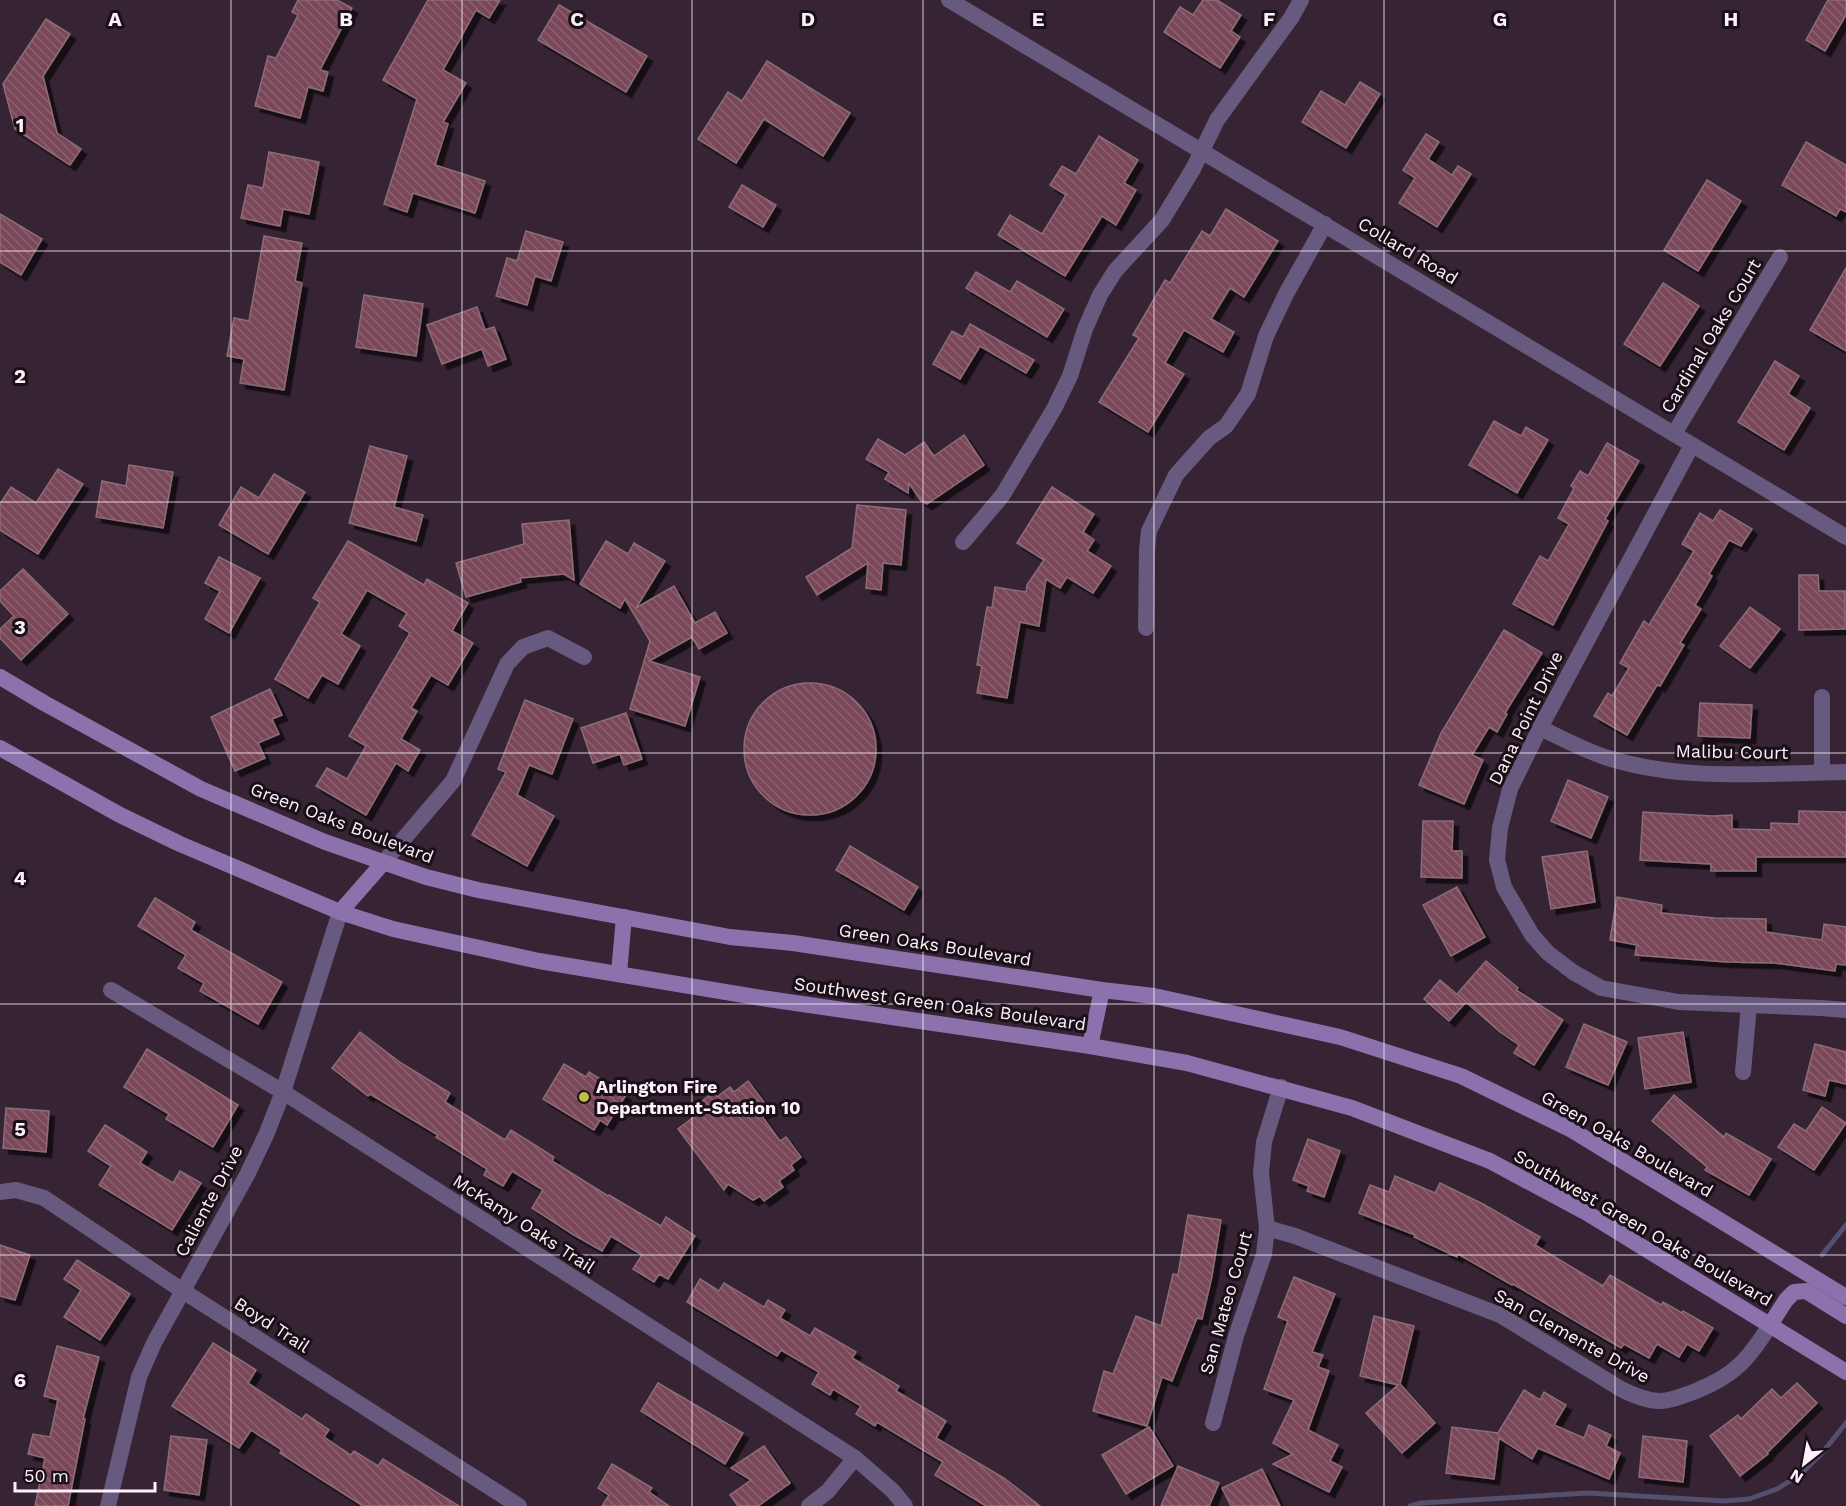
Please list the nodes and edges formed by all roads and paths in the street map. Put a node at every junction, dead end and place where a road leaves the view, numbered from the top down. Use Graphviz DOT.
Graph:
graph roads {
  1 [pos="949,0"];
  2 [pos="1301,0"];
  3 [pos="1201,150"];
  4 [pos="1325,224"];
  5 [pos="1780,257"];
  6 [pos="1674,434"];
  7 [pos="1692,445"];
  8 [pos="1846,537"];
  9 [pos="963,542"];
  10 [pos="1146,628"];
  11 [pos="584,657"];
  12 [pos="0,677"];
  13 [pos="1822,697"];
  14 [pos="1540,728"];
  15 [pos="0,748"];
  16 [pos="1822,772"];
  17 [pos="1846,772"];
  18 [pos="383,863"];
  19 [pos="340,912"];
  20 [pos="624,917"];
  21 [pos="619,973"];
  22 [pos="111,990"];
  23 [pos="1102,990"];
  24 [pos="1749,1005"];
  25 [pos="1846,1010"];
  26 [pos="1090,1046"];
  27 [pos="1743,1072"];
  28 [pos="1281,1088"];
  29 [pos="283,1092"];
  30 [pos="0,1192"];
  31 [pos="1268,1228"];
  32 [pos="183,1291"];
  33 [pos="1846,1297"];
  34 [pos="1846,1316"];
  35 [pos="1770,1325"];
  36 [pos="1846,1372"];
  37 [pos="1213,1423"];
  38 [pos="855,1458"];
  39 [pos="108,1506"];
  40 [pos="519,1506"];
  41 [pos="809,1506"];
  42 [pos="905,1506"];
  1 -- 3 [label="street, Collard Road"];
  2 -- 3 [label="street"];
  3 -- 4 [label="street, Collard Road"];
  3 -- 9 [label="street"];
  4 -- 6 [label="street, Collard Road"];
  4 -- 10 [label="street"];
  5 -- 6 [label="street, Cardinal Oaks Court"];
  6 -- 7 [label="street, Collard Road"];
  7 -- 8 [label="street, Collard Road"];
  7 -- 14 [label="street, Dana Point Drive"];
  11 -- 18 [label="street"];
  12 -- 18 [label="main road, Green Oaks Boulevard"];
  13 -- 16 [label="street"];
  14 -- 16 [label="street, Malibu Court"];
  14 -- 24 [label="street, Dana Point Drive"];
  15 -- 19 [label="main road, Southwest Green Oaks Boulevard"];
  16 -- 17 [label="street, Malibu Court"];
  18 -- 19 [label="main road"];
  18 -- 20 [label="main road, Green Oaks Boulevard"];
  19 -- 21 [label="main road, Southwest Green Oaks Boulevard"];
  19 -- 29 [label="street, Caliente Drive"];
  20 -- 21 [label="main road"];
  20 -- 23 [label="main road, Green Oaks Boulevard"];
  21 -- 26 [label="main road, Southwest Green Oaks Boulevard"];
  22 -- 29 [label="street, McKamy Oaks Trail"];
  23 -- 26 [label="main road"];
  23 -- 33 [label="main road, Green Oaks Boulevard"];
  24 -- 25 [label="street, Dana Point Drive"];
  24 -- 27 [label="street"];
  26 -- 28 [label="main road, Southwest Green Oaks Boulevard"];
  28 -- 31 [label="street, San Mateo Court"];
  28 -- 35 [label="main road, Southwest Green Oaks Boulevard"];
  29 -- 32 [label="street, Caliente Drive"];
  29 -- 38 [label="street, McKamy Oaks Trail"];
  30 -- 32 [label="street, Boyd Trail"];
  31 -- 35 [label="street, San Clemente Drive"];
  31 -- 37 [label="street, San Mateo Court"];
  32 -- 39 [label="street, Caliente Drive"];
  32 -- 40 [label="street, Boyd Trail"];
  34 -- 35 [label="main road"];
  35 -- 36 [label="main road, Southwest Green Oaks Boulevard"];
  38 -- 41 [label="street"];
  38 -- 42 [label="street, McKamy Oaks Trail"];
}
